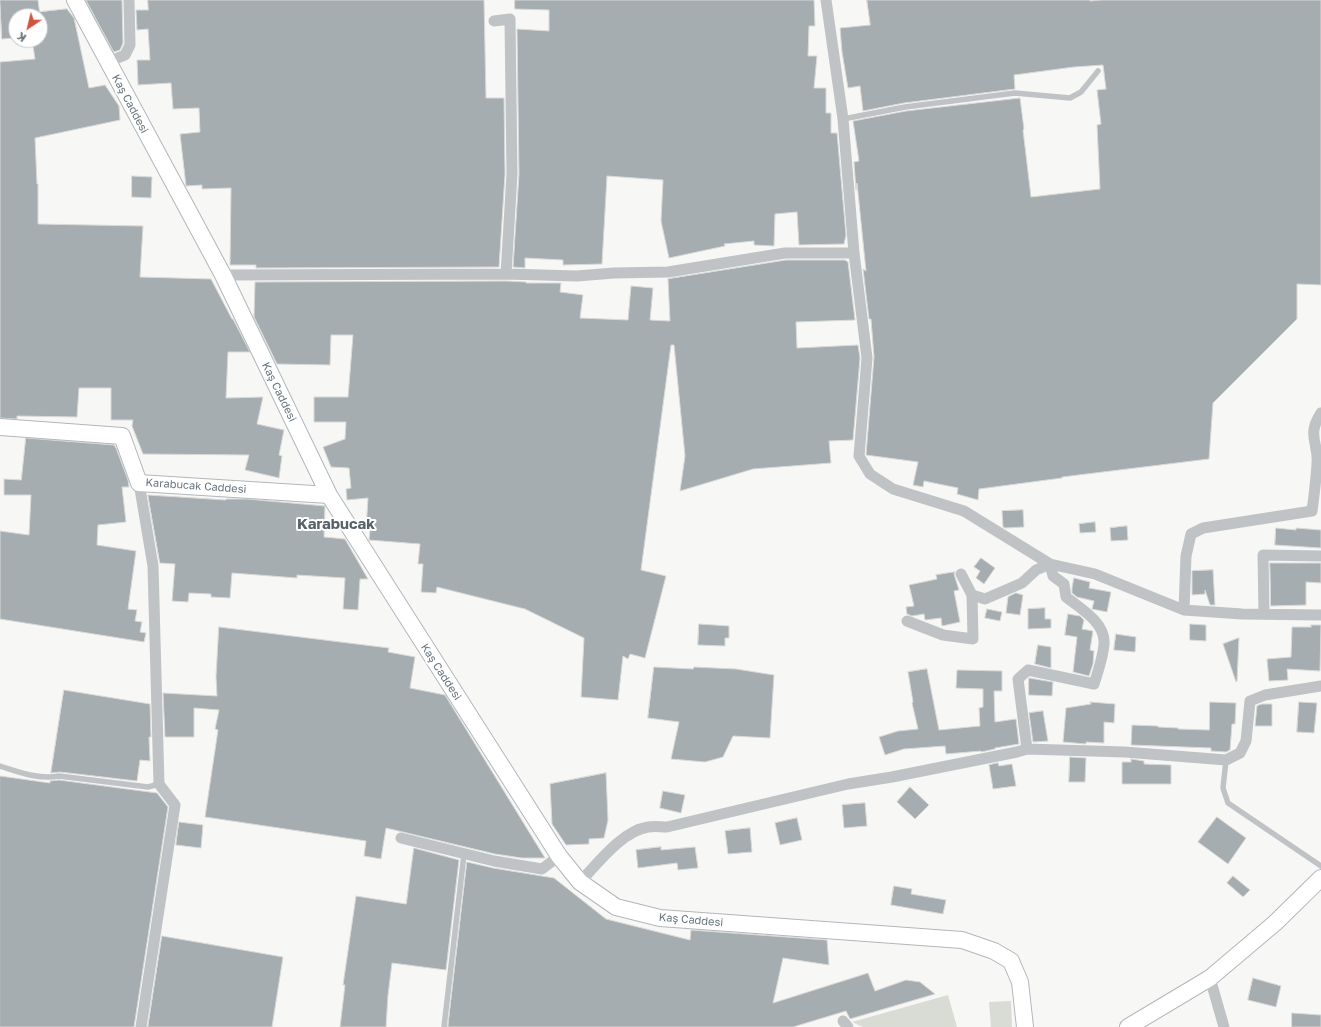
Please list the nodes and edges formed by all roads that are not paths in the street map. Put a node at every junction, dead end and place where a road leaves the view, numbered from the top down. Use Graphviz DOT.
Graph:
graph roads {
  1 [pos="75,0"];
  2 [pos="129,0"];
  3 [pos="826,0"];
  4 [pos="494,21"];
  5 [pos="108,62"];
  6 [pos="1098,71"];
  7 [pos="843,119"];
  8 [pos="854,253"];
  9 [pos="506,274"];
  10 [pos="223,275"];
  11 [pos="1321,413"];
  12 [pos="0,427"];
  13 [pos="139,483"];
  14 [pos="329,495"];
  15 [pos="1321,556"];
  16 [pos="1050,564"];
  17 [pos="961,574"];
  18 [pos="972,595"];
  19 [pos="1184,610"];
  20 [pos="1264,614"];
  21 [pos="1321,614"];
  22 [pos="907,621"];
  23 [pos="1321,686"];
  24 [pos="1027,749"];
  25 [pos="1226,760"];
  26 [pos="0,766"];
  27 [pos="159,784"];
  28 [pos="401,838"];
  29 [pos="464,854"];
  30 [pos="559,856"];
  31 [pos="1321,866"];
  32 [pos="1321,878"];
  33 [pos="580,882"];
  34 [pos="1210,978"];
  35 [pos="141,1027"];
  36 [pos="444,1027"];
  37 [pos="1025,1027"];
  38 [pos="1128,1027"];
  39 [pos="1224,1027"];
  1 -- 5 [label="street, Kaş Caddesi"];
  2 -- 5 [label="street"];
  3 -- 7 [label="street"];
  4 -- 9 [label="street"];
  5 -- 10 [label="street, Kaş Caddesi"];
  6 -- 7 [label="lane"];
  7 -- 8 [label="street"];
  8 -- 9 [label="street"];
  8 -- 16 [label="street"];
  9 -- 10 [label="street"];
  10 -- 14 [label="street, Kaş Caddesi"];
  11 -- 19 [label="street"];
  12 -- 13 [label="street, Karabucak Caddesi"];
  13 -- 14 [label="street, Karabucak Caddesi"];
  13 -- 27 [label="street"];
  14 -- 30 [label="street, Kaş Caddesi"];
  15 -- 20 [label="street"];
  16 -- 18 [label="street"];
  16 -- 19 [label="street"];
  16 -- 24 [label="street"];
  17 -- 18 [label="street"];
  18 -- 22 [label="street"];
  19 -- 20 [label="street"];
  20 -- 21 [label="street"];
  23 -- 25 [label="street"];
  24 -- 25 [label="street"];
  24 -- 33 [label="street"];
  25 -- 31 [label="lane"];
  26 -- 27 [label="lane"];
  27 -- 35 [label="street"];
  28 -- 29 [label="street"];
  29 -- 30 [label="street"];
  29 -- 36 [label="lane"];
  30 -- 33 [label="street, Kaş Caddesi"];
  32 -- 34 [label="street"];
  33 -- 37 [label="street, Kaş Caddesi"];
  34 -- 38 [label="street"];
  34 -- 39 [label="street"];
}
